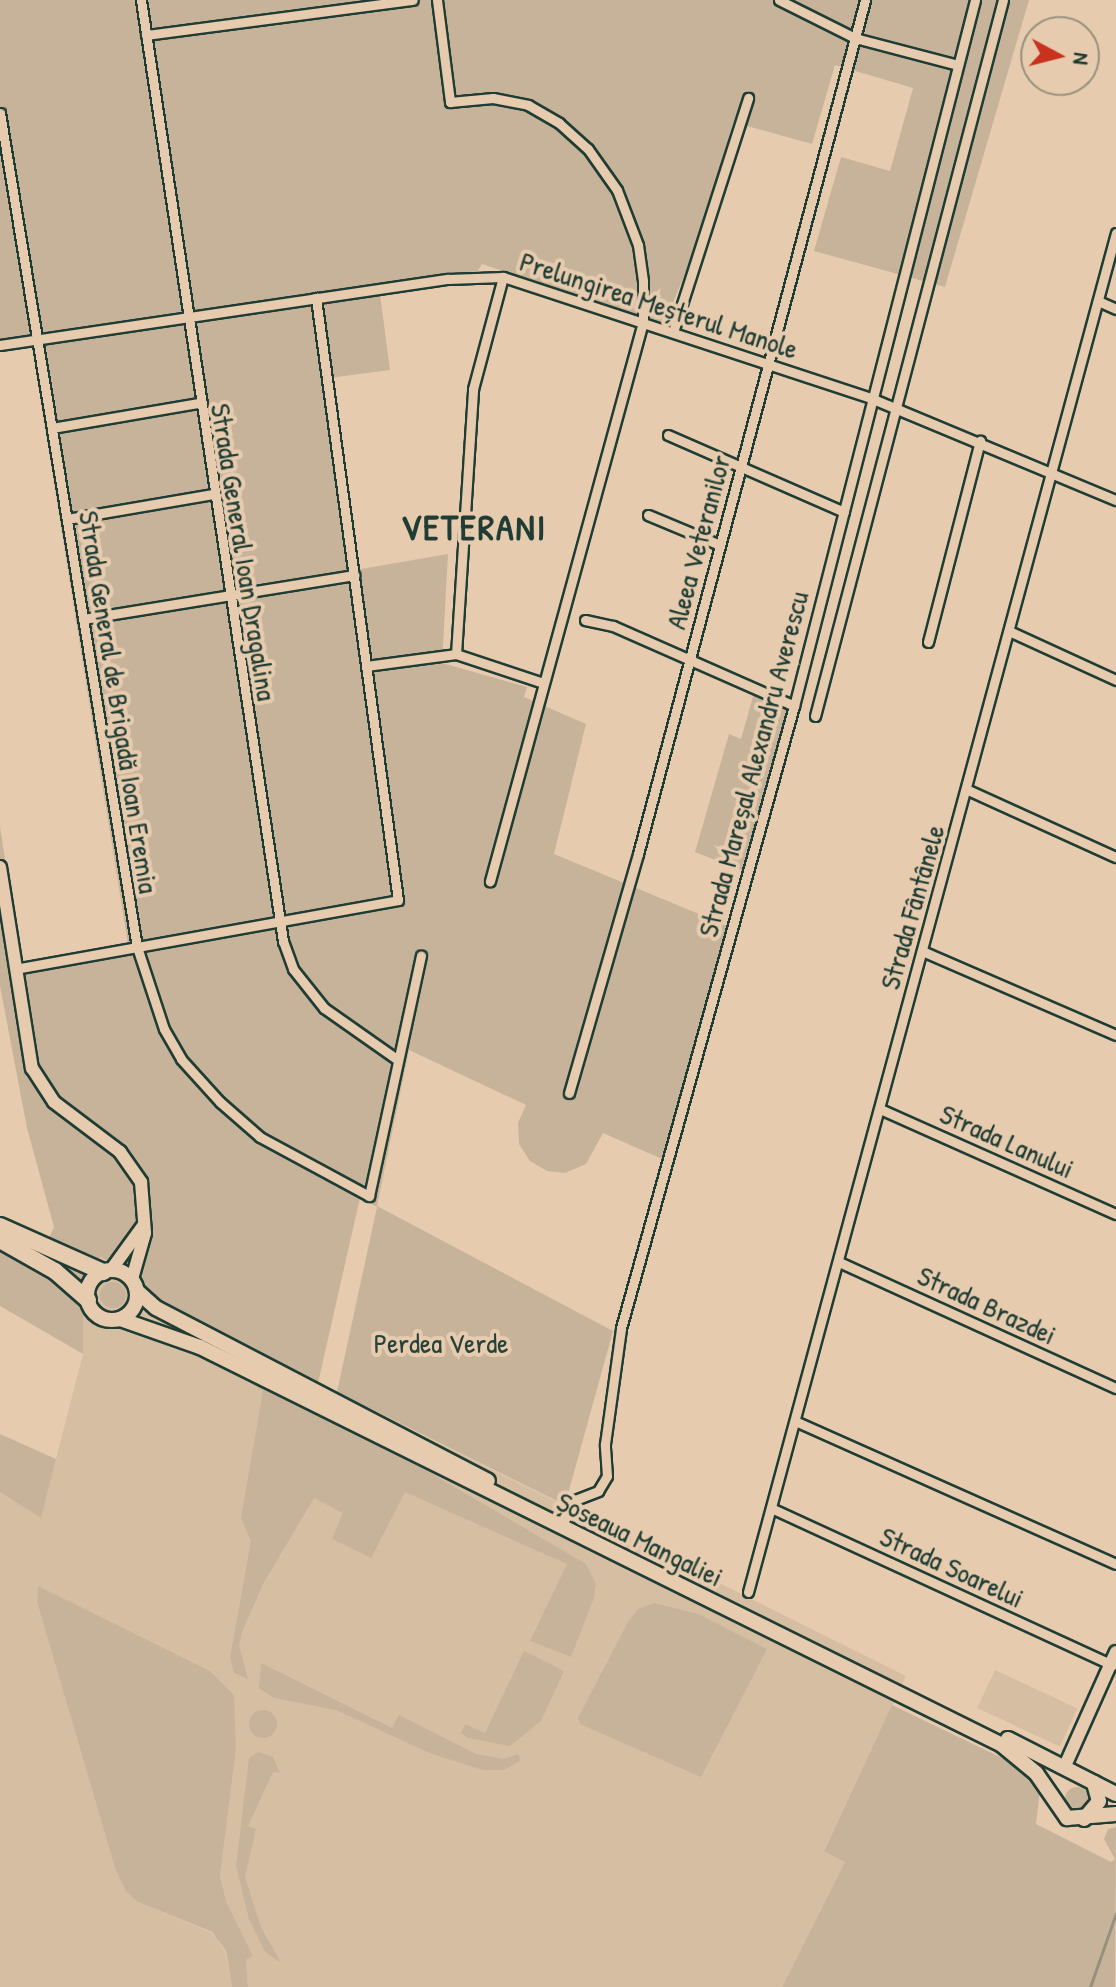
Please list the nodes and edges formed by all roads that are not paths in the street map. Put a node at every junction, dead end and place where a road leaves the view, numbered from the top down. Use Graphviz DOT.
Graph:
graph roads {
  1 [pos="141,0"];
  2 [pos="413,0"];
  3 [pos="437,0"];
  4 [pos="779,0"];
  5 [pos="865,0"];
  6 [pos="975,0"];
  7 [pos="1003,0"];
  8 [pos="146,35"];
  9 [pos="855,38"];
  10 [pos="958,65"];
  11 [pos="748,98"];
  12 [pos="0,113"];
  13 [pos="1116,233"];
  14 [pos="503,277"];
  15 [pos="316,298"];
  16 [pos="1098,301"];
  17 [pos="1116,309"];
  18 [pos="186,318"];
  19 [pos="643,322"];
  20 [pos="673,332"];
  21 [pos="37,340"];
  22 [pos="0,345"];
  23 [pos="769,363"];
  24 [pos="873,399"];
  25 [pos="199,403"];
  26 [pos="898,408"];
  27 [pos="52,428"];
  28 [pos="668,435"];
  29 [pos="980,441"];
  30 [pos="741,467"];
  31 [pos="1052,471"];
  32 [pos="213,494"];
  33 [pos="1116,500"];
  34 [pos="844,512"];
  35 [pos="648,515"];
  36 [pos="67,519"];
  37 [pos="720,545"];
  38 [pos="354,575"];
  39 [pos="229,595"];
  40 [pos="83,619"];
  41 [pos="585,620"];
  42 [pos="1009,631"];
  43 [pos="928,642"];
  44 [pos="456,654"];
  45 [pos="690,660"];
  46 [pos="366,666"];
  47 [pos="1116,680"];
  48 [pos="543,683"];
  49 [pos="794,706"];
  50 [pos="815,716"];
  51 [pos="968,790"];
  52 [pos="1116,857"];
  53 [pos="0,867"];
  54 [pos="490,881"];
  55 [pos="4,920"];
  56 [pos="279,922"];
  57 [pos="137,947"];
  58 [pos="922,951"];
  59 [pos="421,956"];
  60 [pos="15,969"];
  61 [pos="1116,1035"];
  62 [pos="398,1060"];
  63 [pos="569,1093"];
  64 [pos="880,1109"];
  65 [pos="1116,1214"];
  66 [pos="145,1223"];
  67 [pos="0,1226"];
  68 [pos="0,1240"];
  69 [pos="839,1262"];
  70 [pos="107,1271"];
  71 [pos="134,1285"];
  72 [pos="88,1300"];
  73 [pos="120,1319"];
  74 [pos="1116,1388"];
  75 [pos="795,1421"];
  76 [pos="771,1508"];
  77 [pos="564,1521"];
  78 [pos="1116,1564"];
  79 [pos="748,1592"];
  80 [pos="1114,1661"];
  81 [pos="1064,1768"];
  82 [pos="1094,1783"];
  83 [pos="1116,1794"];
  84 [pos="1055,1802"];
  85 [pos="1116,1814"];
  86 [pos="1080,1820"];
  1 -- 8 [label="street, Strada General Ioan Dragalina"];
  2 -- 8 [label="street"];
  3 -- 19 [label="street"];
  4 -- 9 [label="street"];
  5 -- 9 [label="street, Aleea Veteranilor"];
  6 -- 10 [label="street, Strada Mareșal Alexandru Averescu"];
  7 -- 26 [label="street, Strada Mareșal Alexandru Averescu"];
  8 -- 18 [label="street, Strada General Ioan Dragalina"];
  9 -- 10 [label="street"];
  9 -- 23 [label="street, Aleea Veteranilor"];
  10 -- 24 [label="street, Strada Mareșal Alexandru Averescu"];
  11 -- 20 [label="street"];
  12 -- 21 [label="street, Strada General de Brigadă Ioan Eremia"];
  13 -- 16 [label="street, Strada Fântânele"];
  14 -- 15 [label="street, Prelungirea Meșterul Manole"];
  14 -- 19 [label="street, Prelungirea Meșterul Manole"];
  14 -- 44 [label="street"];
  15 -- 18 [label="street, Prelungirea Meșterul Manole"];
  15 -- 38 [label="street"];
  16 -- 17 [label="street"];
  16 -- 31 [label="street, Strada Fântânele"];
  18 -- 21 [label="street, Prelungirea Meșterul Manole"];
  18 -- 25 [label="street, Strada General Ioan Dragalina"];
  19 -- 20 [label="street, Prelungirea Meșterul Manole"];
  19 -- 48 [label="street"];
  20 -- 23 [label="street, Prelungirea Meșterul Manole"];
  21 -- 22 [label="street, Prelungirea Meșterul Manole"];
  21 -- 27 [label="street, Strada General de Brigadă Ioan Eremia"];
  23 -- 24 [label="street, Prelungirea Meșterul Manole"];
  23 -- 30 [label="street, Aleea Veteranilor"];
  24 -- 26 [label="street, Prelungirea Meșterul Manole"];
  24 -- 34 [label="street, Strada Mareșal Alexandru Averescu"];
  25 -- 27 [label="street"];
  25 -- 32 [label="street, Strada General Ioan Dragalina"];
  26 -- 29 [label="street, Prelungirea Meșterul Manole"];
  26 -- 50 [label="street, Strada Mareșal Alexandru Averescu"];
  27 -- 36 [label="street, Strada General de Brigadă Ioan Eremia"];
  28 -- 30 [label="street"];
  29 -- 31 [label="street, Prelungirea Meșterul Manole"];
  29 -- 43 [label="street"];
  30 -- 34 [label="street"];
  30 -- 37 [label="street, Aleea Veteranilor"];
  31 -- 33 [label="street, Prelungirea Meșterul Manole"];
  31 -- 42 [label="street, Strada Fântânele"];
  32 -- 36 [label="street"];
  32 -- 39 [label="street, Strada General Ioan Dragalina"];
  34 -- 49 [label="street, Strada Mareșal Alexandru Averescu"];
  35 -- 37 [label="street"];
  36 -- 40 [label="street, Strada General de Brigadă Ioan Eremia"];
  37 -- 45 [label="street, Aleea Veteranilor"];
  38 -- 39 [label="street"];
  38 -- 46 [label="street"];
  39 -- 40 [label="street"];
  39 -- 56 [label="street, Strada General Ioan Dragalina"];
  40 -- 57 [label="street, Strada General de Brigadă Ioan Eremia"];
  41 -- 45 [label="street"];
  42 -- 47 [label="street"];
  42 -- 51 [label="street, Strada Fântânele"];
  44 -- 46 [label="street"];
  44 -- 48 [label="street"];
  45 -- 49 [label="street"];
  45 -- 63 [label="street, Aleea Veteranilor"];
  46 -- 56 [label="street"];
  48 -- 54 [label="street"];
  49 -- 77 [label="street, Strada Mareșal Alexandru Averescu"];
  51 -- 52 [label="street"];
  51 -- 58 [label="street, Strada Fântânele"];
  53 -- 55 [label="main road"];
  55 -- 60 [label="main road"];
  56 -- 57 [label="street"];
  56 -- 62 [label="street, Strada General Ioan Dragalina"];
  57 -- 60 [label="street"];
  57 -- 62 [label="street, Strada General de Brigadă Ioan Eremia"];
  58 -- 61 [label="street"];
  58 -- 64 [label="street, Strada Fântânele"];
  59 -- 62 [label="street"];
  60 -- 66 [label="main road"];
  64 -- 65 [label="street, Strada Lanului"];
  64 -- 69 [label="street, Strada Fântânele"];
  66 -- 70 [label="main road"];
  66 -- 71 [label="main road"];
  67 -- 70 [label="highway"];
  68 -- 72 [label="highway"];
  69 -- 74 [label="street, Strada Brazdei"];
  69 -- 75 [label="street, Strada Fântânele"];
  70 -- 71 [label="main road"];
  70 -- 72 [label="main road"];
  71 -- 73 [label="main road"];
  71 -- 77 [label="main road, Șoseaua Mangaliei"];
  72 -- 73 [label="main road"];
  73 -- 84 [label="main road, Șoseaua Mangaliei"];
  75 -- 76 [label="street, Strada Fântânele"];
  75 -- 78 [label="street"];
  76 -- 79 [label="street, Strada Fântânele"];
  76 -- 80 [label="street, Strada Soarelui"];
  77 -- 81 [label="main road, Șoseaua Mangaliei"];
  80 -- 81 [label="main road"];
  81 -- 82 [label="main road, Șoseaua Mangaliei"];
  81 -- 84 [label="main road"];
  82 -- 83 [label="main road, Șoseaua Mangaliei"];
  82 -- 86 [label="main road"];
  84 -- 86 [label="main road, Șoseaua Mangaliei"];
  85 -- 86 [label="main road"];
}
